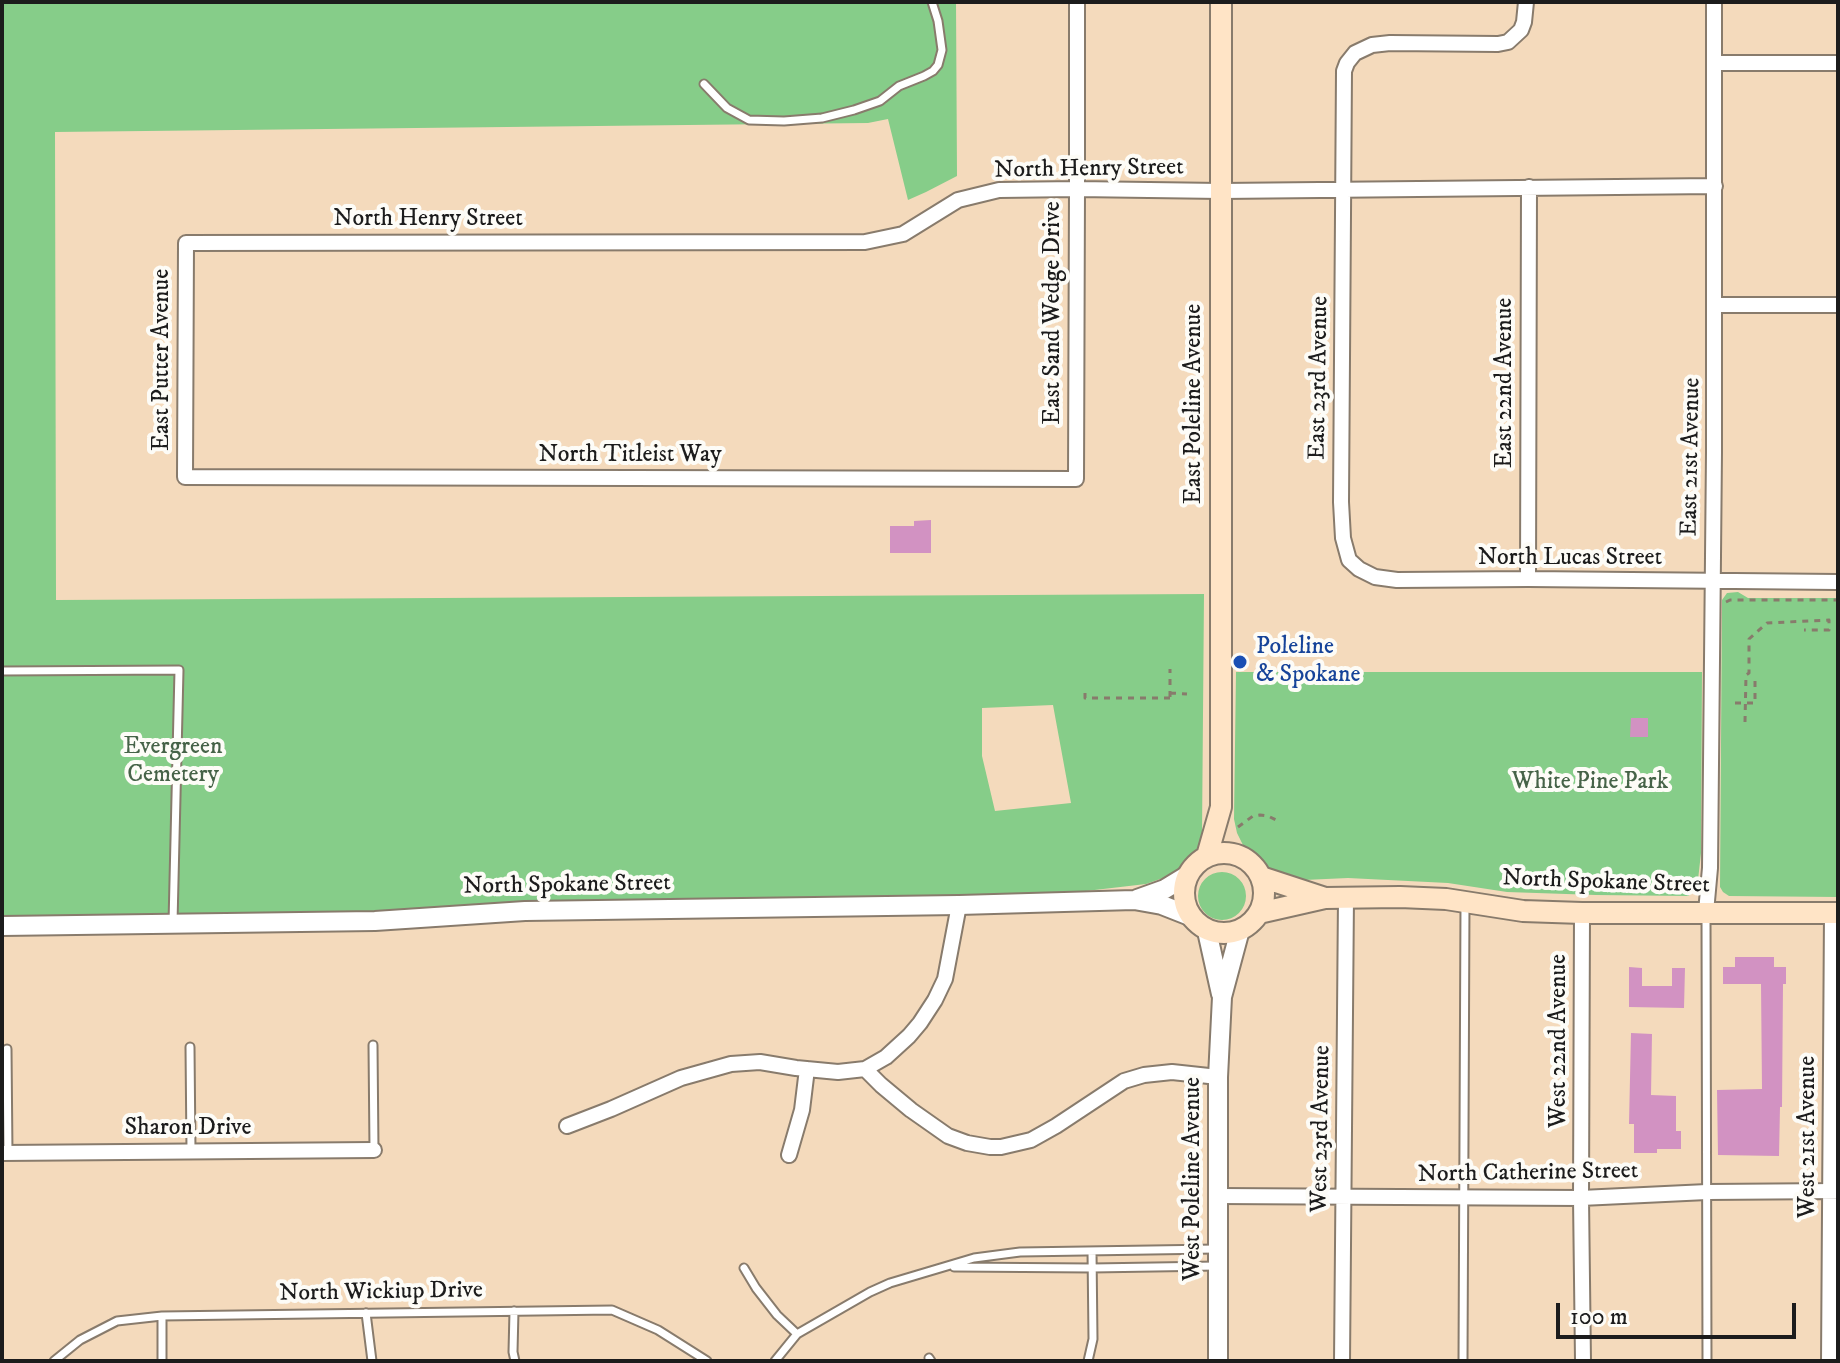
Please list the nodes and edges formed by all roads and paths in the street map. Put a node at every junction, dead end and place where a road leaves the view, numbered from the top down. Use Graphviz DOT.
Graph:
graph roads {
  1 [pos="932,2"];
  2 [pos="1077,2"];
  3 [pos="1221,2"];
  4 [pos="1526,2"];
  5 [pos="1714,2"];
  6 [pos="1715,63"];
  7 [pos="1838,63"];
  8 [pos="704,84"];
  9 [pos="1715,186"];
  10 [pos="1529,187"];
  11 [pos="1077,189"];
  12 [pos="1344,189"];
  13 [pos="1221,191"];
  14 [pos="186,243"];
  15 [pos="1715,305"];
  16 [pos="1838,305"];
  17 [pos="185,477"];
  18 [pos="1076,479"];
  19 [pos="1354,565"];
  20 [pos="1528,579"];
  21 [pos="1712,582"];
  22 [pos="1838,582"];
  23 [pos="1838,600"];
  24 [pos="1712,603"];
  25 [pos="1804,630"];
  26 [pos="1170,669"];
  27 [pos="2,671"];
  28 [pos="1755,677"];
  29 [pos="1085,693"];
  30 [pos="1187,694"];
  31 [pos="1170,697"];
  32 [pos="1735,703"];
  33 [pos="1745,703"];
  34 [pos="1745,722"];
  35 [pos="1221,807"];
  36 [pos="1280,822"];
  37 [pos="1238,827"];
  38 [pos="1207,856"];
  39 [pos="1247,860"];
  40 [pos="1188,875"];
  41 [pos="1261,877"];
  42 [pos="1336,898"];
  43 [pos="1134,900"];
  44 [pos="1465,902"];
  45 [pos="959,905"];
  46 [pos="1706,912"];
  47 [pos="1259,913"];
  48 [pos="1582,913"];
  49 [pos="1835,913"];
  50 [pos="1190,916"];
  51 [pos="173,925"];
  52 [pos="2,926"];
  53 [pos="1240,930"];
  54 [pos="1207,931"];
  55 [pos="1222,997"];
  56 [pos="373,1045"];
  57 [pos="190,1047"];
  58 [pos="7,1049"];
  59 [pos="807,1069"];
  60 [pos="865,1069"];
  61 [pos="1218,1077"];
  62 [pos="567,1126"];
  63 [pos="374,1150"];
  64 [pos="191,1151"];
  65 [pos="5,1153"];
  66 [pos="789,1155"];
  67 [pos="1835,1191"];
  68 [pos="1707,1192"];
  69 [pos="1218,1196"];
  70 [pos="1343,1197"];
  71 [pos="1462,1198"];
  72 [pos="1581,1198"];
  73 [pos="1092,1251"];
  74 [pos="1218,1258"];
  75 [pos="948,1267"];
  76 [pos="744,1268"];
  77 [pos="1092,1268"];
  78 [pos="514,1311"];
  79 [pos="366,1313"];
  80 [pos="162,1316"];
  81 [pos="797,1334"];
  82 [pos="54,1361"];
  83 [pos="162,1361"];
  84 [pos="372,1361"];
  85 [pos="515,1361"];
  86 [pos="707,1361"];
  87 [pos="775,1361"];
  88 [pos="1088,1361"];
  89 [pos="1218,1361"];
  90 [pos="1342,1361"];
  91 [pos="1463,1361"];
  92 [pos="1583,1361"];
  93 [pos="1707,1361"];
  94 [pos="1829,1361"];
  1 -- 8 [label="lane"];
  2 -- 11 [label="street, East Sand Wedge Drive"];
  3 -- 13 [label="main road, East Poleline Avenue"];
  4 -- 12 [label="street, East 23rd Avenue"];
  5 -- 6 [label="street, East 21st Avenue"];
  6 -- 7 [label="street"];
  6 -- 9 [label="street, East 21st Avenue"];
  9 -- 10 [label="street, North Henry Street"];
  9 -- 15 [label="street, East 21st Avenue"];
  10 -- 12 [label="street, North Henry Street"];
  10 -- 20 [label="street, East 22nd Avenue"];
  11 -- 13 [label="street, North Henry Street"];
  11 -- 14 [label="street, North Henry Street"];
  11 -- 18 [label="street, East Sand Wedge Drive"];
  12 -- 13 [label="street, North Henry Street"];
  12 -- 19 [label="street, East 23rd Avenue"];
  13 -- 35 [label="main road, East Poleline Avenue"];
  14 -- 17 [label="street, East Putter Avenue"];
  15 -- 16 [label="street"];
  15 -- 21 [label="street, East 21st Avenue"];
  17 -- 18 [label="street, North Titleist Way"];
  19 -- 20 [label="street, North Lucas Street"];
  20 -- 21 [label="street, North Lucas Street"];
  21 -- 22 [label="street, North Lucas Street"];
  21 -- 24 [label="street, East 21st Avenue"];
  23 -- 24 [label="path"];
  24 -- 46 [label="street, East 21st Avenue"];
  25 -- 33 [label="path"];
  26 -- 31 [label="path"];
  27 -- 51 [label="lane"];
  28 -- 33 [label="path"];
  29 -- 31 [label="path"];
  30 -- 31 [label="path"];
  32 -- 33 [label="path"];
  33 -- 34 [label="path"];
  35 -- 38 [label="main road, East Poleline Avenue"];
  35 -- 39 [label="main road, East Poleline Avenue"];
  36 -- 37 [label="path"];
  38 -- 39 [label="main road"];
  38 -- 40 [label="main road"];
  39 -- 41 [label="main road"];
  40 -- 43 [label="street, North Spokane Street"];
  40 -- 50 [label="main road"];
  41 -- 42 [label="main road, North Spokane Street"];
  41 -- 47 [label="main road"];
  42 -- 44 [label="main road, North Spokane Street"];
  42 -- 47 [label="main road, North Spokane Street"];
  42 -- 70 [label="street, West 23rd Avenue"];
  43 -- 45 [label="street, North Spokane Street"];
  43 -- 50 [label="street, North Spokane Street"];
  44 -- 48 [label="main road, North Spokane Street"];
  44 -- 71 [label="lane"];
  45 -- 51 [label="street, North Spokane Street"];
  45 -- 60 [label="street"];
  46 -- 48 [label="main road, North Spokane Street"];
  46 -- 49 [label="main road, North Spokane Street"];
  46 -- 68 [label="lane"];
  47 -- 53 [label="main road"];
  48 -- 72 [label="street, West 22nd Avenue"];
  49 -- 67 [label="street, West 21st Avenue"];
  50 -- 54 [label="main road"];
  51 -- 52 [label="street, North Spokane Street"];
  53 -- 54 [label="main road"];
  53 -- 55 [label="street, West Poleline Avenue"];
  54 -- 55 [label="street, West Poleline Avenue"];
  55 -- 61 [label="street, West Poleline Avenue"];
  56 -- 63 [label="lane"];
  57 -- 64 [label="lane"];
  58 -- 65 [label="lane"];
  59 -- 60 [label="street"];
  59 -- 62 [label="street"];
  59 -- 66 [label="street"];
  60 -- 61 [label="street"];
  61 -- 69 [label="street, West Poleline Avenue"];
  63 -- 64 [label="street, Sharon Drive"];
  64 -- 65 [label="street, Sharon Drive"];
  67 -- 68 [label="street, North Catherine Street"];
  67 -- 94 [label="street, West 21st Avenue"];
  68 -- 72 [label="street, North Catherine Street"];
  68 -- 93 [label="lane"];
  69 -- 70 [label="street, North Catherine Street"];
  69 -- 74 [label="street, West Poleline Avenue"];
  70 -- 71 [label="street, North Catherine Street"];
  70 -- 90 [label="street, West 23rd Avenue"];
  71 -- 72 [label="street, North Catherine Street"];
  71 -- 91 [label="lane"];
  72 -- 92 [label="street, West 22nd Avenue"];
  73 -- 74 [label="lane"];
  73 -- 75 [label="lane"];
  73 -- 77 [label="lane"];
  74 -- 77 [label="lane"];
  74 -- 89 [label="street, West Poleline Avenue"];
  75 -- 77 [label="lane"];
  75 -- 81 [label="lane"];
  76 -- 81 [label="lane"];
  77 -- 88 [label="lane"];
  78 -- 79 [label="lane, North Wickiup Drive"];
  78 -- 85 [label="lane"];
  78 -- 86 [label="lane, North Wickiup Drive"];
  79 -- 80 [label="lane, North Wickiup Drive"];
  79 -- 84 [label="lane"];
  80 -- 82 [label="lane, North Wickiup Drive"];
  80 -- 83 [label="lane"];
  81 -- 87 [label="lane"];
}
